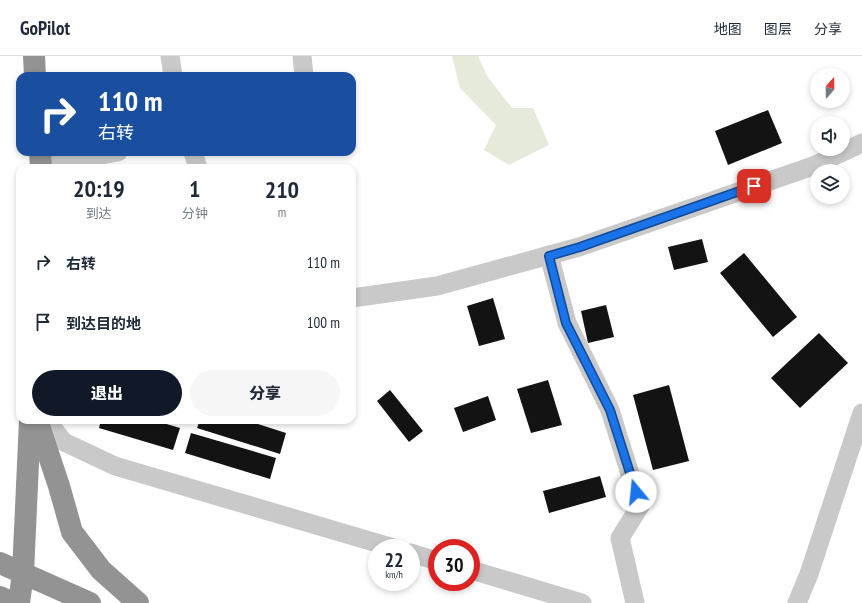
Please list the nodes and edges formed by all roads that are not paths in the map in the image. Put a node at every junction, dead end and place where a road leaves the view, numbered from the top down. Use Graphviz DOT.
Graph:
graph roads {
  1 [pos="34,56"];
  2 [pos="170,56"];
  3 [pos="302,56"];
  4 [pos="36,72"];
  5 [pos="172,72"];
  6 [pos="304,72"];
  7 [pos="862,143"];
  8 [pos="87,156"];
  9 [pos="40,162"];
  10 [pos="549,256"];
  11 [pos="356,297"];
  12 [pos="862,413"];
  13 [pos="30,424"];
  14 [pos="38,424"];
  15 [pos="49,424"];
  16 [pos="368,540"];
  17 [pos="0,563"];
  18 [pos="23,573"];
  19 [pos="480,573"];
  20 [pos="0,597"];
  21 [pos="14,603"];
  22 [pos="19,603"];
  23 [pos="90,603"];
  24 [pos="138,603"];
  25 [pos="582,603"];
  26 [pos="635,603"];
  27 [pos="797,603"];
  1 -- 4 [label="highway"];
  2 -- 5 [label="street"];
  3 -- 6 [label="street"];
  7 -- 10 [label="street"];
  8 -- 9 [label="street"];
  10 -- 11 [label="street"];
  10 -- 26 [label="street"];
  12 -- 27 [label="street"];
  13 -- 18 [label="highway"];
  14 -- 24 [label="highway"];
  15 -- 16 [label="street"];
  17 -- 18 [label="highway"];
  18 -- 22 [label="highway"];
  18 -- 23 [label="highway"];
  19 -- 25 [label="street"];
  20 -- 21 [label="highway"];
}
